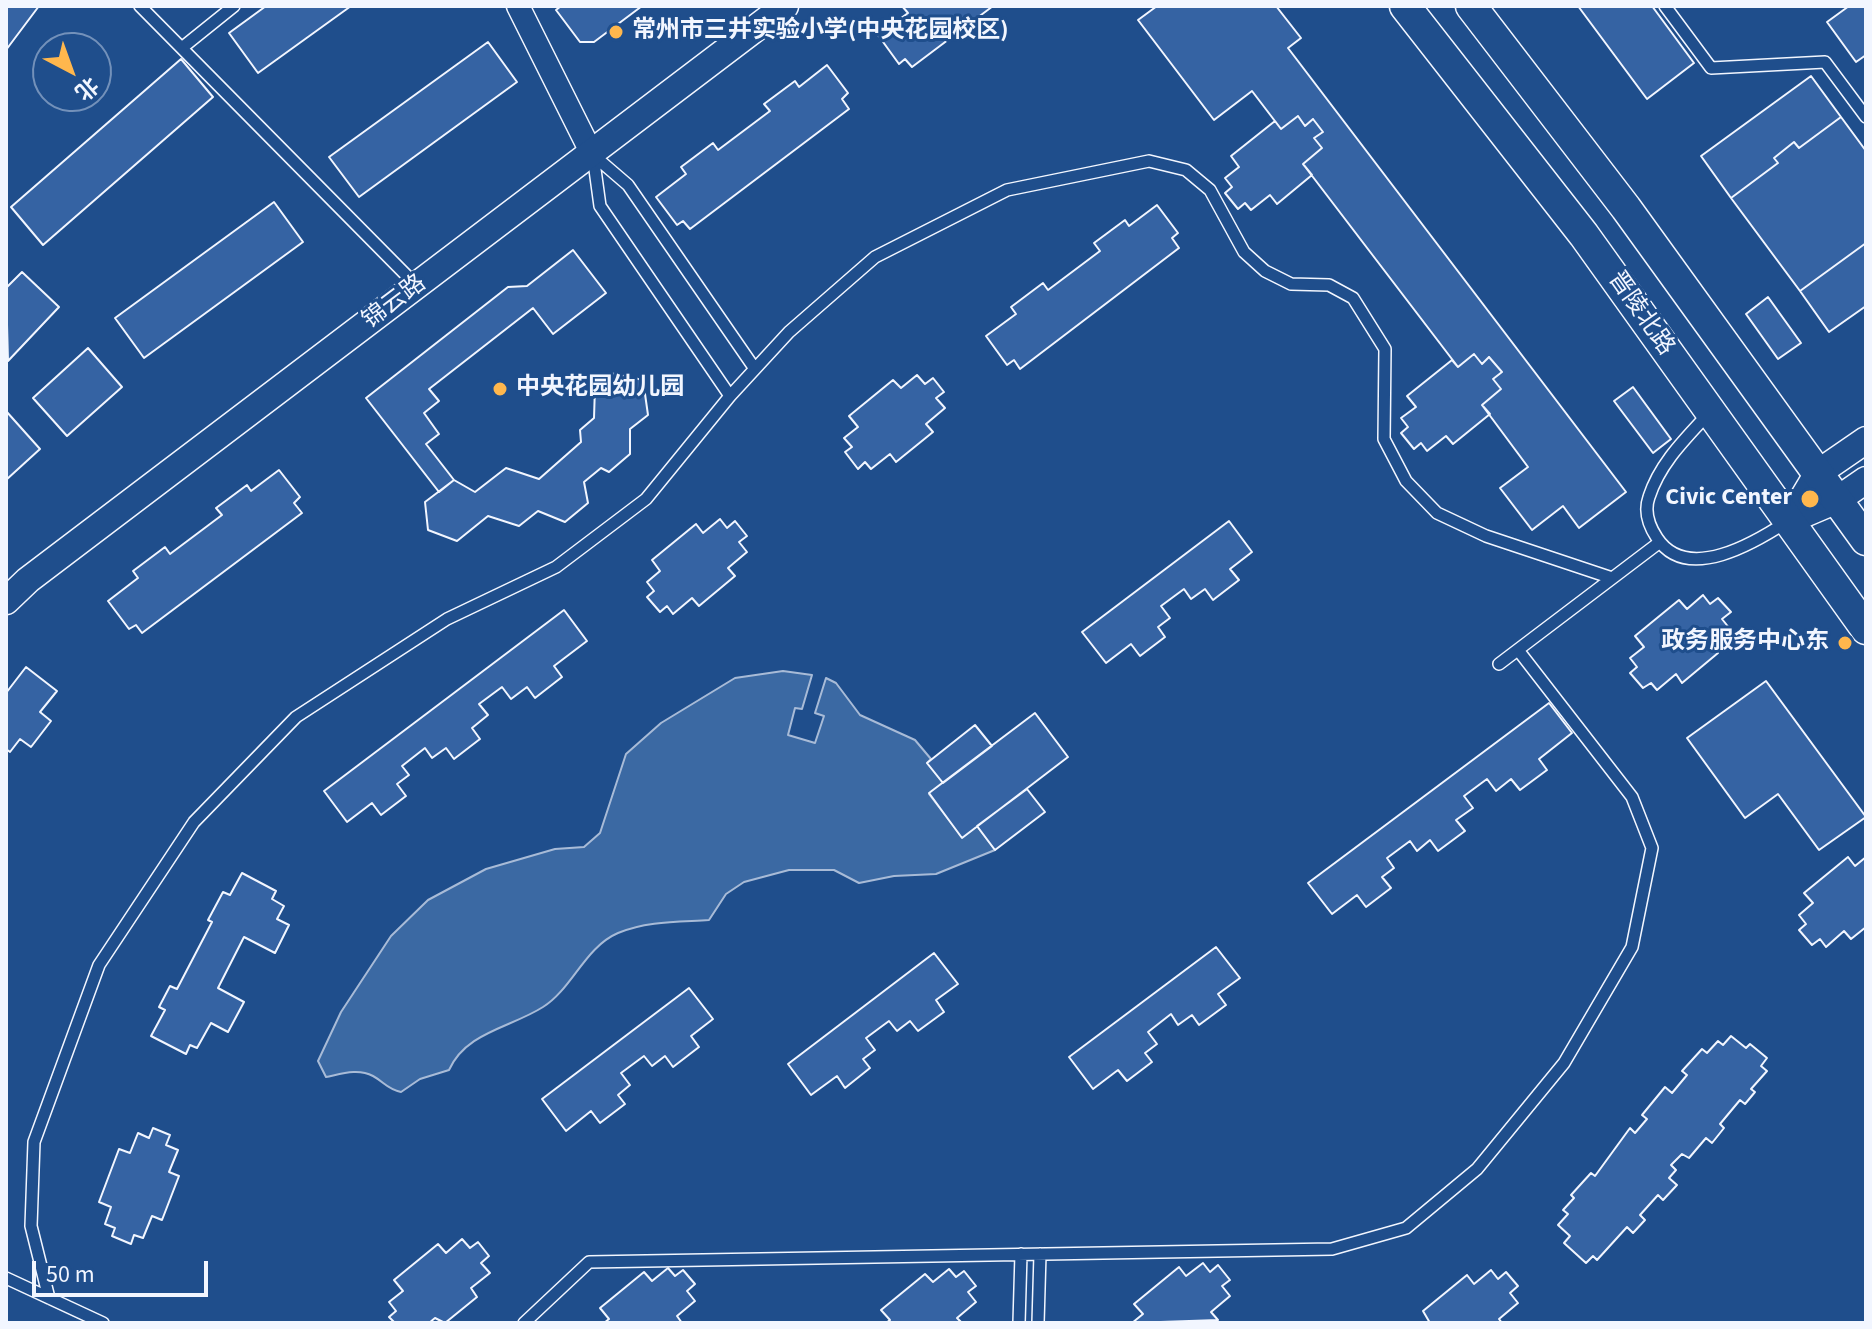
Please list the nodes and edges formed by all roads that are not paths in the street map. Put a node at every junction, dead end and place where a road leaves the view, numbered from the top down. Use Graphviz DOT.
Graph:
graph roads {
  1 [pos="140,6"];
  2 [pos="234,6"];
  3 [pos="518,6"];
  4 [pos="785,6"];
  5 [pos="1405,6"];
  6 [pos="1471,6"];
  7 [pos="1665,6"];
  8 [pos="183,47"];
  9 [pos="1866,117"];
  10 [pos="592,154"];
  11 [pos="417,286"];
  12 [pos="755,369"];
  13 [pos="730,396"];
  14 [pos="1709,413"];
  15 [pos="1866,440"];
  16 [pos="1818,473"];
  17 [pos="1866,480"];
  18 [pos="1837,500"];
  19 [pos="1790,520"];
  20 [pos="1866,540"];
  21 [pos="1660,542"];
  22 [pos="1612,578"];
  23 [pos="6,600"];
  24 [pos="1866,629"];
  25 [pos="1518,650"];
  26 [pos="1499,664"];
  27 [pos="1021,1254"];
  28 [pos="1040,1254"];
  29 [pos="6,1278"];
  30 [pos="49,1298"];
  31 [pos="99,1322"];
  32 [pos="524,1323"];
  33 [pos="1019,1323"];
  34 [pos="1038,1323"];
  1 -- 8 [label="lane"];
  2 -- 8 [label="lane"];
  3 -- 10 [label="street"];
  4 -- 10 [label="street, 锦云路"];
  5 -- 14 [label="main road, 晋陵北路"];
  6 -- 16 [label="main road, 晋陵北路"];
  7 -- 9 [label="lane"];
  8 -- 11 [label="lane"];
  10 -- 11 [label="street, 锦云路"];
  10 -- 12 [label="lane"];
  10 -- 13 [label="lane"];
  11 -- 23 [label="street, 锦云路"];
  12 -- 13 [label="lane"];
  12 -- 22 [label="lane"];
  13 -- 30 [label="lane"];
  14 -- 19 [label="main road, 晋陵北路"];
  14 -- 21 [label="lane"];
  15 -- 16 [label="street"];
  16 -- 18 [label="main road, 晋陵北路"];
  16 -- 19 [label="street"];
  17 -- 18 [label="street"];
  18 -- 19 [label="street"];
  18 -- 20 [label="main road, 晋陵北路"];
  19 -- 21 [label="lane"];
  19 -- 24 [label="main road, 晋陵北路"];
  21 -- 22 [label="lane"];
  22 -- 25 [label="lane"];
  25 -- 26 [label="lane"];
  25 -- 28 [label="lane"];
  27 -- 28 [label="lane"];
  27 -- 32 [label="lane"];
  27 -- 33 [label="lane"];
  28 -- 34 [label="lane"];
  29 -- 30 [label="lane"];
  30 -- 31 [label="lane"];
}
